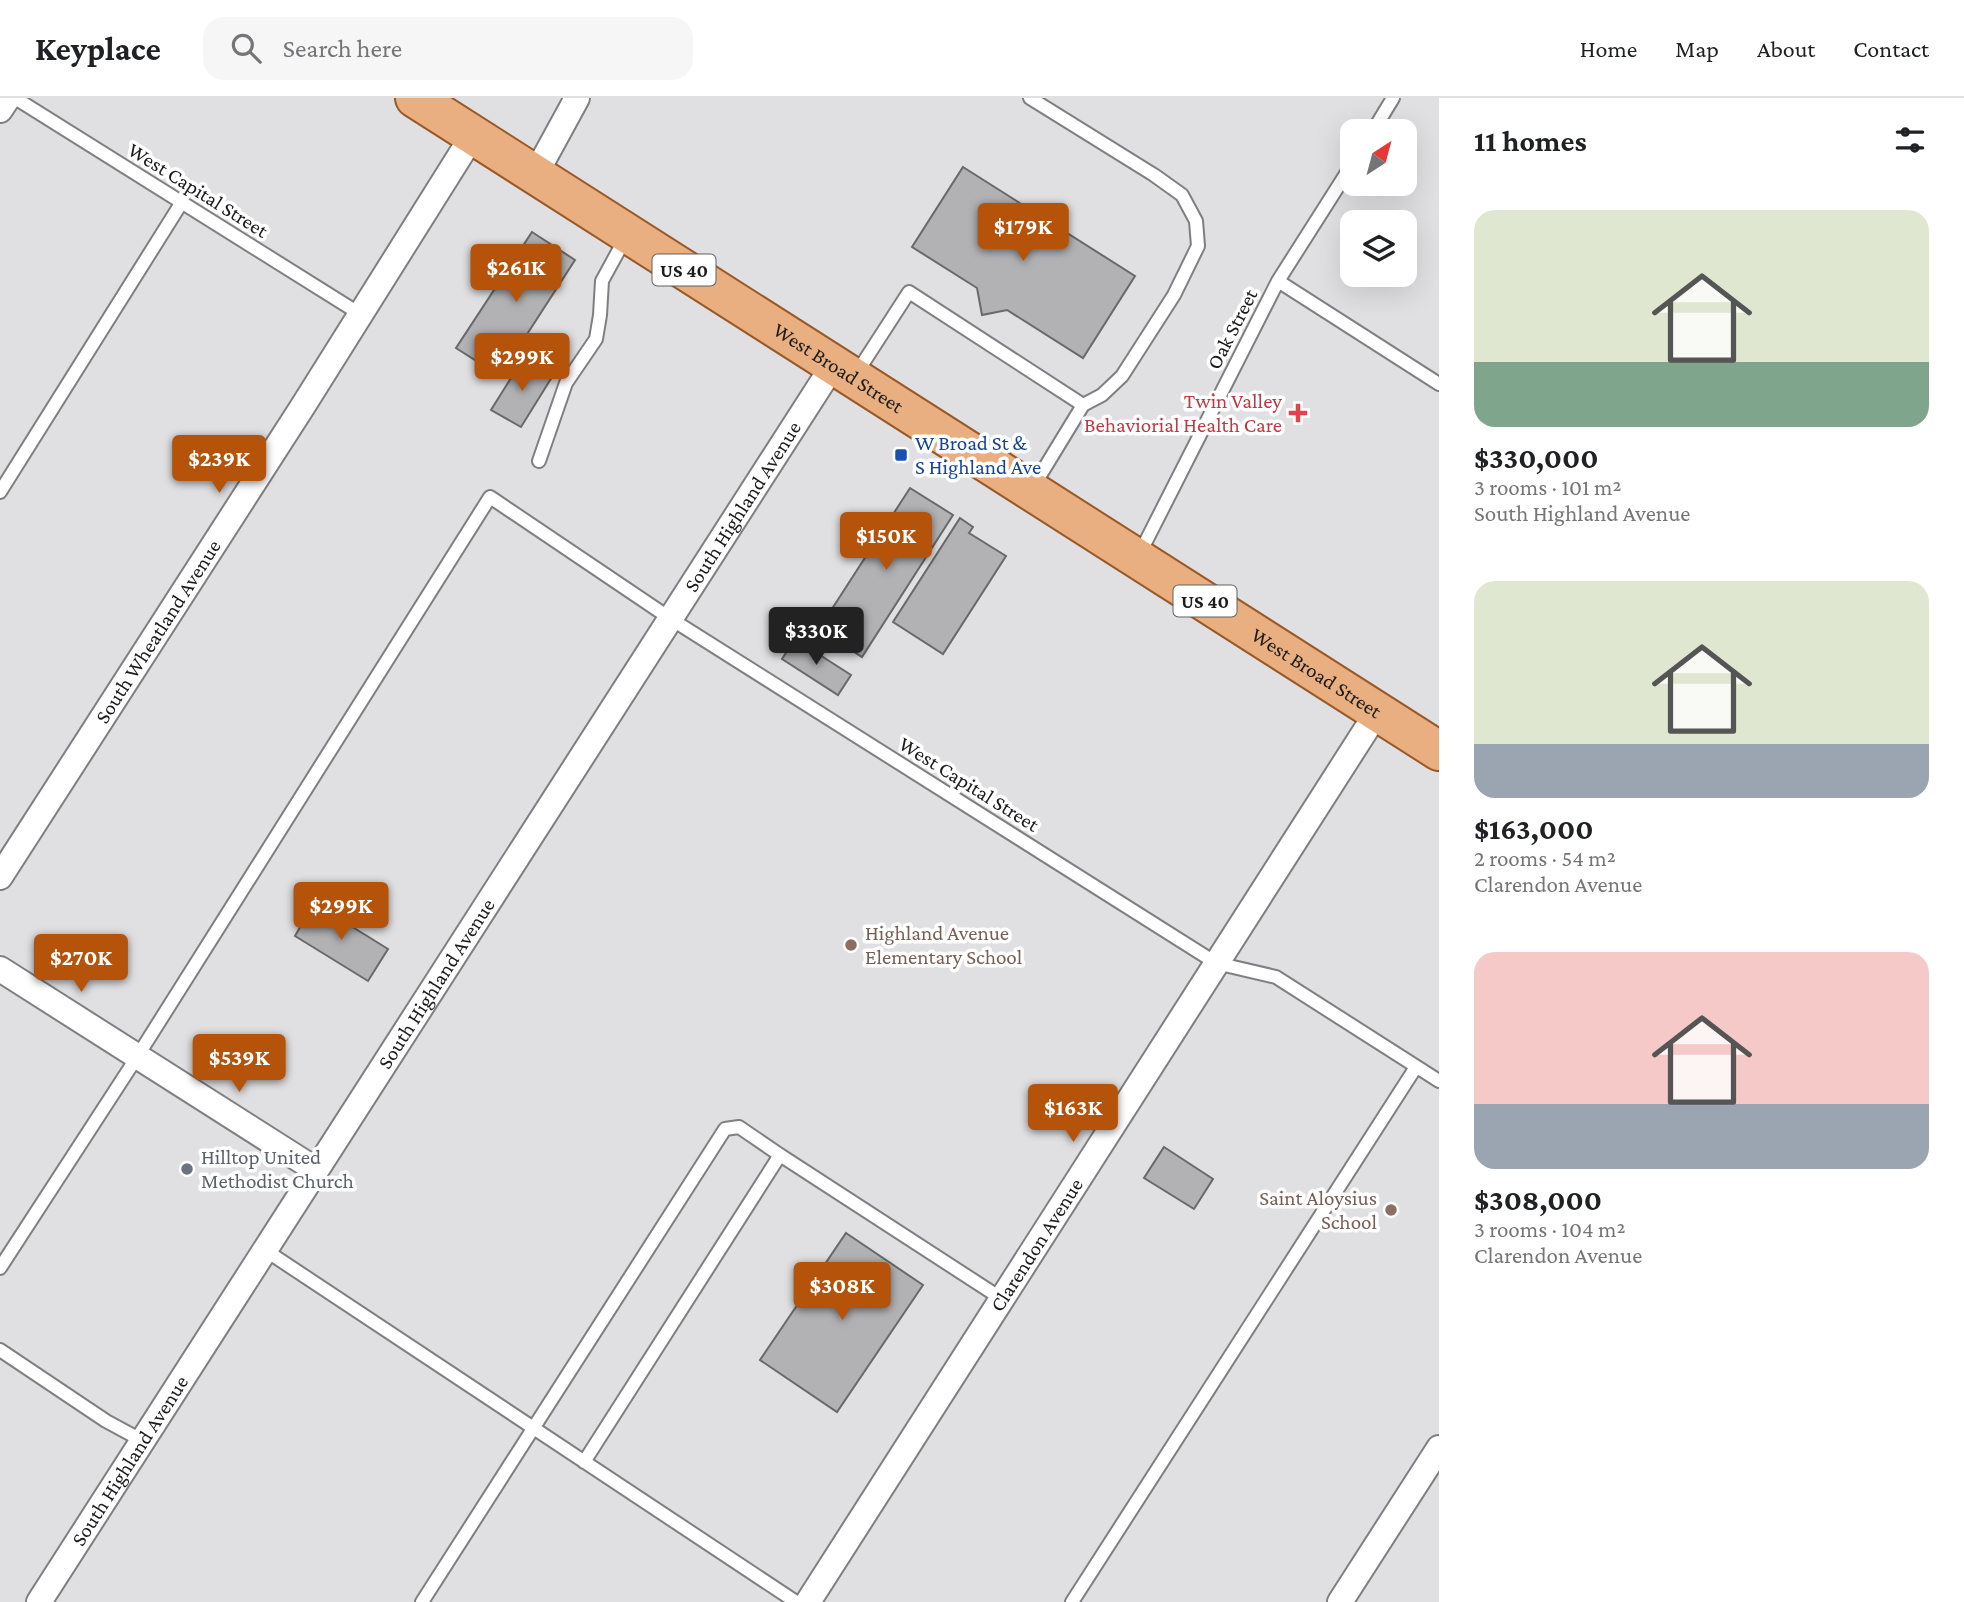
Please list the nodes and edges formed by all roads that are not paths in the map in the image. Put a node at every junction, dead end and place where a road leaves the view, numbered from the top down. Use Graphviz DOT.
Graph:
graph roads {
  1 [pos="8,98"];
  2 [pos="15,98"];
  3 [pos="415,98"];
  4 [pos="577,98"];
  5 [pos="1030,98"];
  6 [pos="1393,98"];
  7 [pos="0,110"];
  8 [pos="1380,119"];
  9 [pos="473,135"];
  10 [pos="535,175"];
  11 [pos="1340,183"];
  12 [pos="182,202"];
  13 [pos="628,234"];
  14 [pos="1278,281"];
  15 [pos="360,314"];
  16 [pos="844,371"];
  17 [pos="1439,384"];
  18 [pos="1083,405"];
  19 [pos="539,461"];
  20 [pos="1031,490"];
  21 [pos="0,492"];
  22 [pos="1138,558"];
  23 [pos="671,619"];
  24 [pos="1378,711"];
  25 [pos="1439,751"];
  26 [pos="0,877"];
  27 [pos="1216,963"];
  28 [pos="0,969"];
  29 [pos="137,1056"];
  30 [pos="1416,1067"];
  31 [pos="1439,1081"];
  32 [pos="780,1155"];
  33 [pos="316,1170"];
  34 [pos="265,1250"];
  35 [pos="0,1268"];
  36 [pos="1002,1299"];
  37 [pos="0,1350"];
  38 [pos="533,1428"];
  39 [pos="142,1441"];
  40 [pos="1439,1448"];
  41 [pos="584,1462"];
  42 [pos="39,1602"];
  43 [pos="422,1602"];
  44 [pos="796,1602"];
  45 [pos="808,1602"];
  46 [pos="1072,1602"];
  47 [pos="1340,1602"];
  1 -- 7 [label="street"];
  2 -- 12 [label="lane, West Capital Street"];
  3 -- 9 [label="main road, West Broad Street / US 40"];
  4 -- 10 [label="street"];
  5 -- 18 [label="lane"];
  6 -- 8 [label="lane"];
  9 -- 10 [label="main road, West Broad Street / US 40"];
  9 -- 15 [label="street, South Wheatland Avenue"];
  10 -- 13 [label="main road, West Broad Street / US 40"];
  11 -- 14 [label="lane, Oak Street"];
  12 -- 15 [label="lane, West Capital Street"];
  12 -- 21 [label="lane"];
  13 -- 16 [label="main road, West Broad Street / US 40"];
  13 -- 19 [label="lane"];
  14 -- 17 [label="lane"];
  14 -- 22 [label="lane, Oak Street"];
  15 -- 26 [label="street, South Wheatland Avenue"];
  16 -- 18 [label="lane"];
  16 -- 20 [label="main road, West Broad Street / US 40"];
  16 -- 23 [label="street, South Highland Avenue"];
  18 -- 20 [label="lane"];
  20 -- 22 [label="main road, West Broad Street / US 40"];
  22 -- 24 [label="main road, West Broad Street / US 40"];
  23 -- 27 [label="lane, West Capital Street"];
  23 -- 29 [label="lane, West Capital Street"];
  23 -- 33 [label="street, South Highland Avenue"];
  24 -- 25 [label="main road, West Broad Street / US 40"];
  24 -- 27 [label="street, Clarendon Avenue"];
  27 -- 30 [label="lane, West Capital Street"];
  27 -- 36 [label="street, Clarendon Avenue"];
  28 -- 29 [label="street"];
  29 -- 33 [label="street"];
  29 -- 35 [label="lane"];
  30 -- 31 [label="lane, West Capital Street"];
  30 -- 46 [label="lane"];
  32 -- 36 [label="lane"];
  32 -- 38 [label="lane"];
  32 -- 41 [label="lane"];
  33 -- 34 [label="street, South Highland Avenue"];
  34 -- 38 [label="lane"];
  34 -- 39 [label="street, South Highland Avenue"];
  36 -- 45 [label="street, Clarendon Avenue"];
  37 -- 39 [label="lane"];
  38 -- 41 [label="lane"];
  38 -- 43 [label="lane"];
  39 -- 42 [label="street, South Highland Avenue"];
  40 -- 47 [label="street"];
  41 -- 44 [label="lane"];
}
